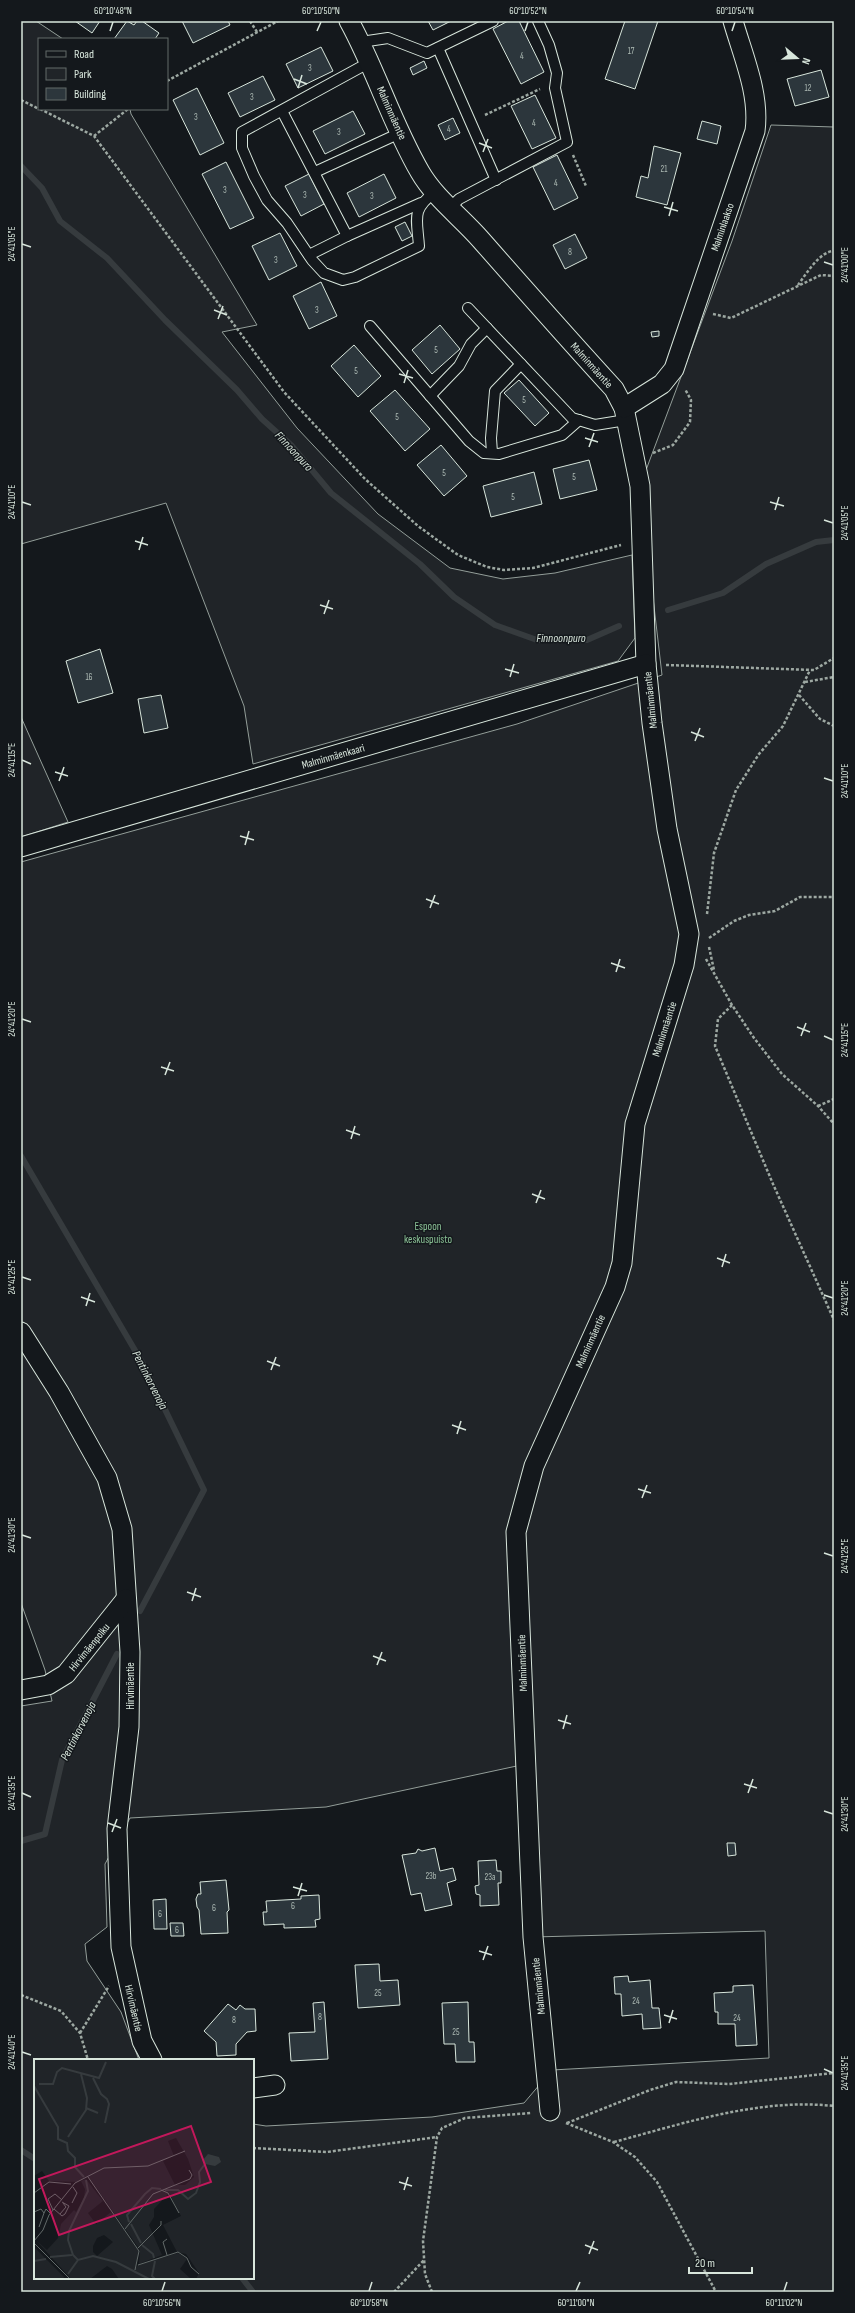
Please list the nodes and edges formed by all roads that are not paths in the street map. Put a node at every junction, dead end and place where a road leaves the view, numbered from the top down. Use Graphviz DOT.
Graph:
graph roads {
  1 [pos="349,21"];
  2 [pos="492,21"];
  3 [pos="538,21"];
  4 [pos="733,21"];
  5 [pos="361,42"];
  6 [pos="438,48"];
  7 [pos="370,62"];
  8 [pos="282,111"];
  9 [pos="400,133"];
  10 [pos="315,172"];
  11 [pos="496,180"];
  12 [pos="428,197"];
  13 [pos="450,208"];
  14 [pos="347,236"];
  15 [pos="309,255"];
  16 [pos="468,308"];
  17 [pos="370,326"];
  18 [pos="487,328"];
  19 [pos="521,364"];
  20 [pos="430,396"];
  21 [pos="625,414"];
  22 [pos="579,420"];
  23 [pos="492,453"];
  24 [pos="646,664"];
  25 [pos="21,847"];
  26 [pos="21,1332"];
  27 [pos="126,1599"];
  28 [pos="21,1690"];
  29 [pos="151,2059"];
  30 [pos="275,2085"];
  31 [pos="254,2088"];
  32 [pos="550,2111"];
  1 -- 5 [label="street, Malminmäentie"];
  2 -- 6 [label="lane"];
  3 -- 11 [label="lane"];
  4 -- 21 [label="street, Malminlaakso"];
  5 -- 6 [label="lane"];
  5 -- 7 [label="street, Malminmäentie"];
  6 -- 11 [label="lane"];
  7 -- 8 [label="lane"];
  7 -- 9 [label="street, Malminmäentie"];
  8 -- 10 [label="lane"];
  8 -- 15 [label="lane"];
  9 -- 10 [label="lane"];
  9 -- 12 [label="street, Malminmäentie"];
  10 -- 14 [label="lane"];
  11 -- 13 [label="lane"];
  12 -- 13 [label="street, Malminmäentie"];
  12 -- 14 [label="lane"];
  12 -- 15 [label="lane"];
  13 -- 21 [label="street, Malminmäentie"];
  14 -- 15 [label="lane"];
  16 -- 18 [label="lane"];
  17 -- 20 [label="lane"];
  18 -- 19 [label="lane"];
  18 -- 20 [label="lane"];
  19 -- 22 [label="lane"];
  19 -- 23 [label="lane"];
  20 -- 23 [label="lane"];
  21 -- 22 [label="lane"];
  21 -- 24 [label="street, Malminmäentie"];
  22 -- 23 [label="lane"];
  24 -- 25 [label="street, Malminmäenkaari"];
  24 -- 32 [label="street, Malminmäentie"];
  26 -- 27 [label="street, Hirvimäentie"];
  27 -- 28 [label="street, Hirvimäenpolku"];
  27 -- 29 [label="street, Hirvimäentie"];
  30 -- 31 [label="street"];
}
